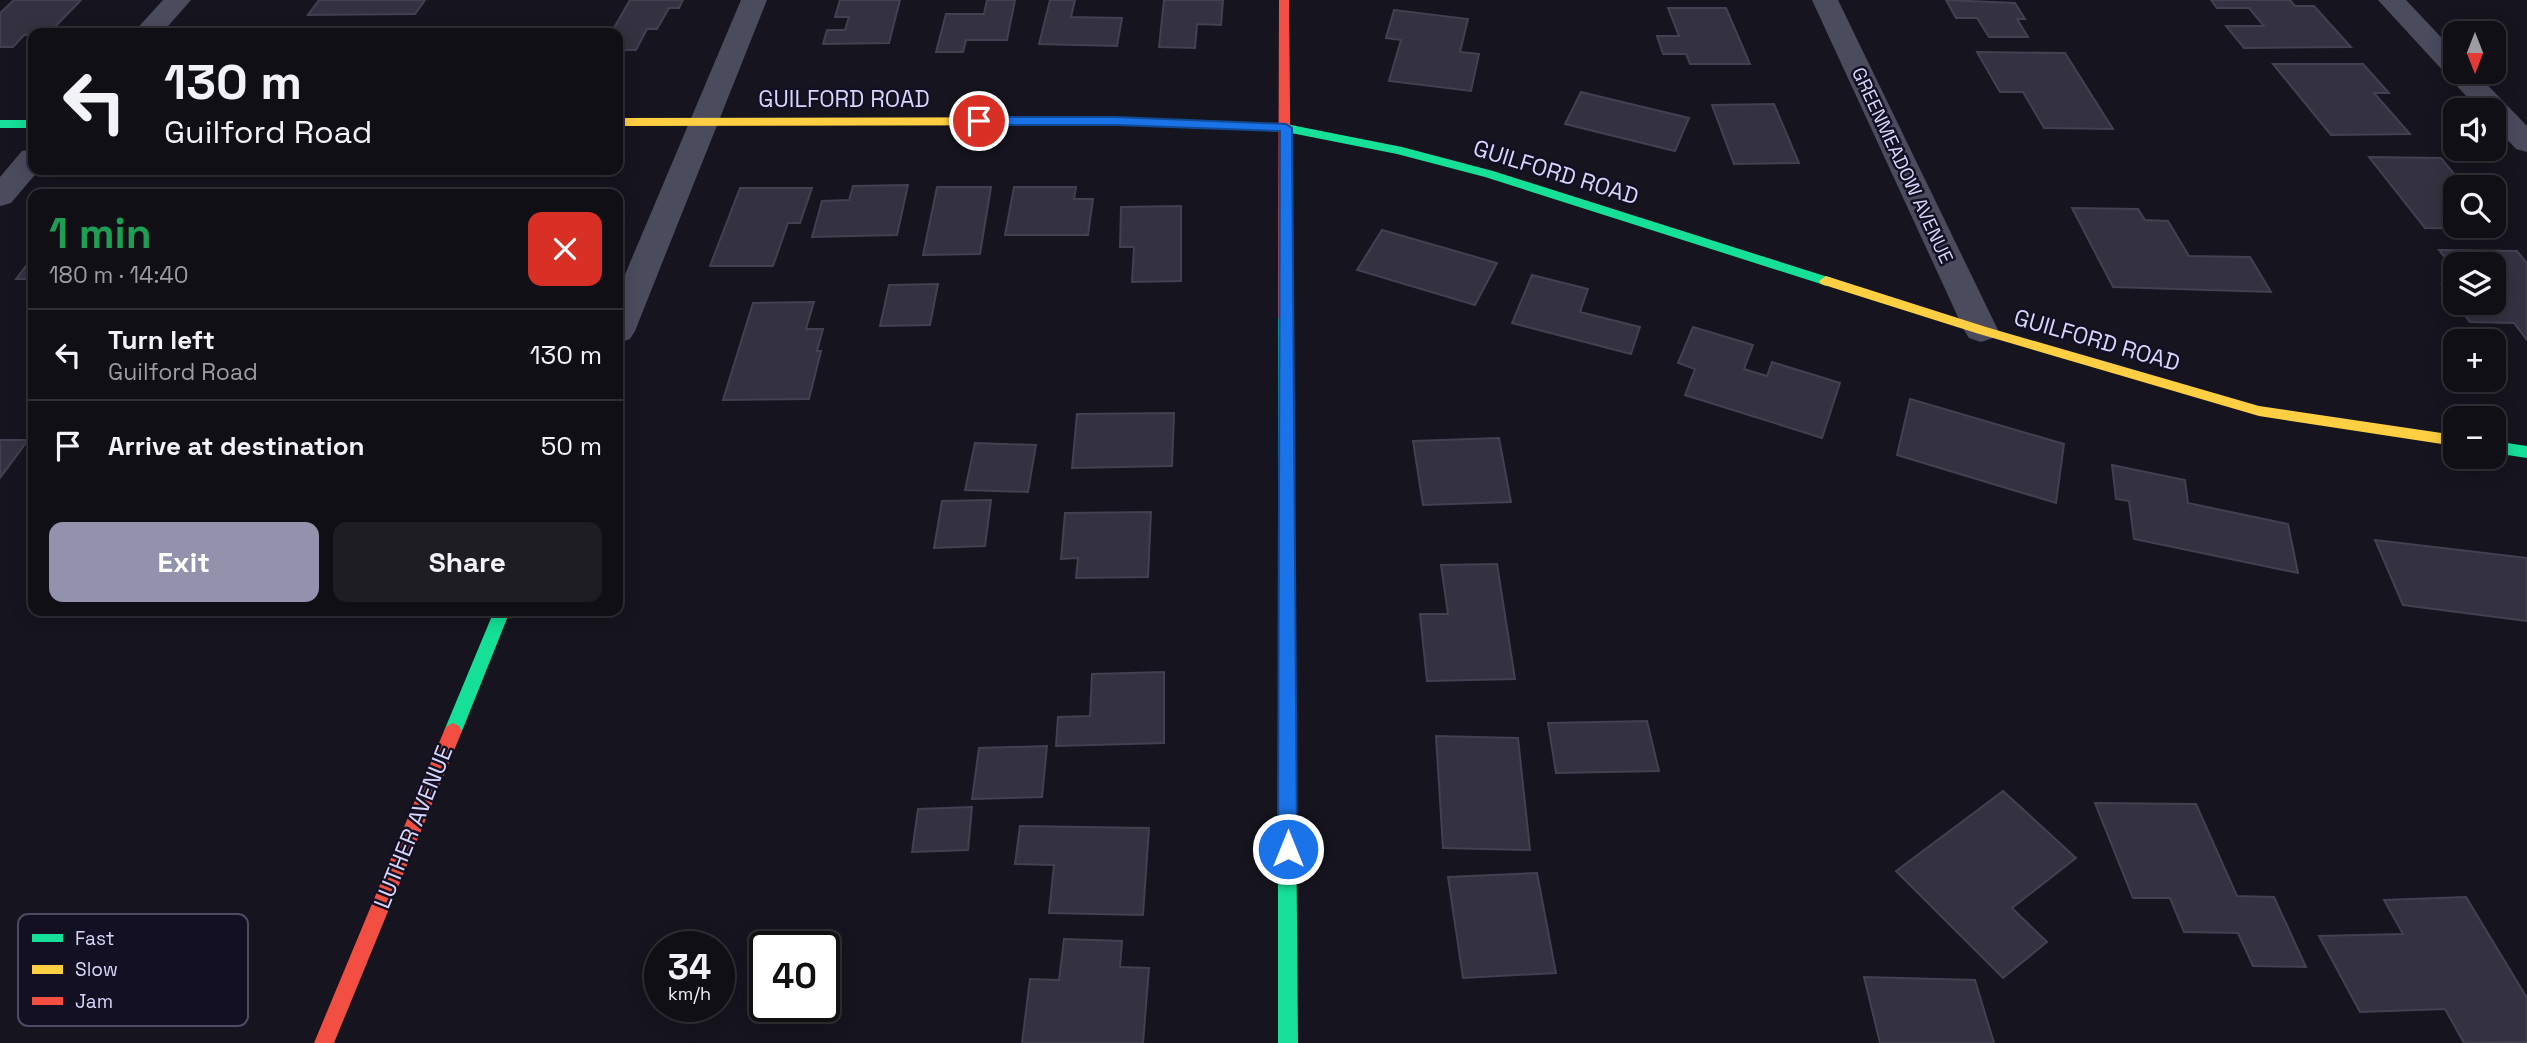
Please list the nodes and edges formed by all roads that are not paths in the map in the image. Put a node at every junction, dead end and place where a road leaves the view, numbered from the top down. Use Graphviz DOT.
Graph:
graph roads {
  1 [pos="178,0"];
  2 [pos="754,0"];
  3 [pos="1284,0"];
  4 [pos="1825,0"];
  5 [pos="2390,0"];
  6 [pos="152,28"];
  7 [pos="2443,55"];
  8 [pos="2470,84"];
  9 [pos="704,121"];
  10 [pos="623,122"];
  11 [pos="0,124"];
  12 [pos="28,124"];
  13 [pos="1286,128"];
  14 [pos="2527,143"];
  15 [pos="28,164"];
  16 [pos="0,196"];
  17 [pos="623,319"];
  18 [pos="1981,330"];
  19 [pos="2443,439"];
  20 [pos="2506,449"];
  21 [pos="2527,452"];
  22 [pos="500,616"];
  23 [pos="324,1043"];
  24 [pos="1288,1043"];
  1 -- 6 [label="street"];
  2 -- 9 [label="street"];
  3 -- 13 [label="street"];
  4 -- 18 [label="street, GREENMEADOW AVENUE"];
  5 -- 7 [label="street"];
  8 -- 14 [label="street"];
  9 -- 10 [label="street, GUILFORD ROAD"];
  9 -- 13 [label="street, GUILFORD ROAD"];
  9 -- 17 [label="street"];
  11 -- 12 [label="street"];
  13 -- 18 [label="street, GUILFORD ROAD"];
  13 -- 24 [label="street"];
  15 -- 16 [label="street"];
  18 -- 19 [label="street, GUILFORD ROAD"];
  20 -- 21 [label="street"];
  22 -- 23 [label="street, LUTHER AVENUE"];
}
